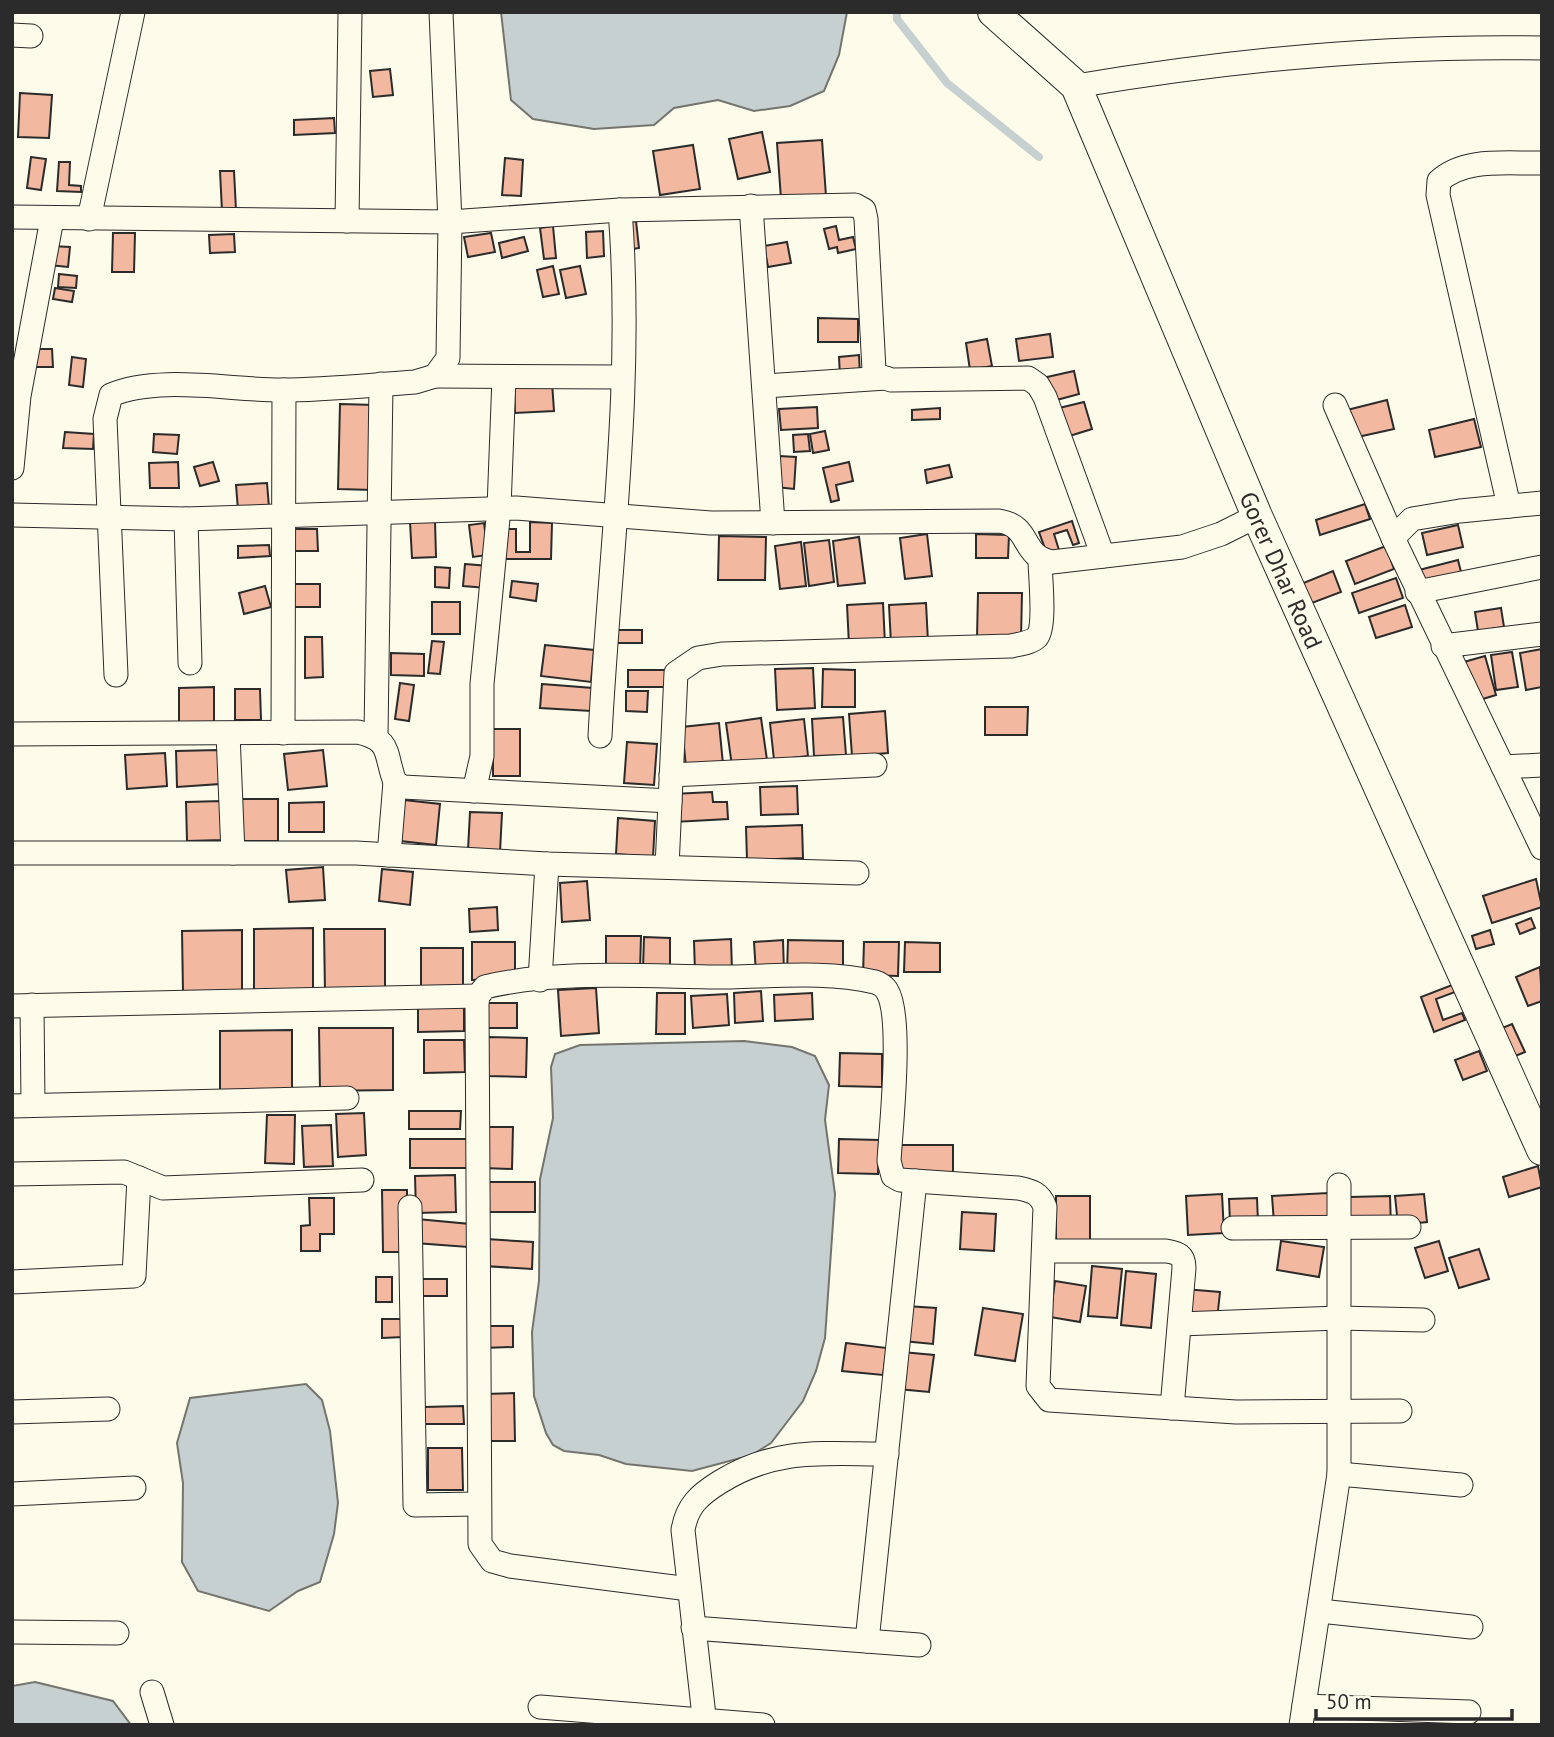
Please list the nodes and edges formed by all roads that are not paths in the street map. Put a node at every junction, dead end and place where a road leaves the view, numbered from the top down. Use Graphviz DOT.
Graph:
graph roads {
  1 [pos="133,12"];
  2 [pos="350,12"];
  3 [pos="441,12"];
  4 [pos="993,12"];
  5 [pos="1542,48"];
  6 [pos="1076,86"];
  7 [pos="1542,163"];
  8 [pos="751,205"];
  9 [pos="620,210"];
  10 [pos="12,217"];
  11 [pos="52,219"];
  12 [pos="89,219"];
  13 [pos="347,221"];
  14 [pos="450,222"];
  15 [pos="435,376"];
  16 [pos="504,377"];
  17 [pos="621,377"];
  18 [pos="886,378"];
  19 [pos="382,384"];
  20 [pos="765,386"];
  21 [pos="284,390"];
  22 [pos="1335,405"];
  23 [pos="12,468"];
  24 [pos="1542,503"];
  25 [pos="1509,506"];
  26 [pos="499,508"];
  27 [pos="378,511"];
  28 [pos="617,514"];
  29 [pos="12,515"];
  30 [pos="281,515"];
  31 [pos="1257,516"];
  32 [pos="186,519"];
  33 [pos="110,520"];
  34 [pos="773,523"];
  35 [pos="1393,538"];
  36 [pos="1103,556"];
  37 [pos="1040,560"];
  38 [pos="1542,567"];
  39 [pos="1417,592"];
  40 [pos="1542,634"];
  41 [pos="1443,646"];
  42 [pos="190,663"];
  43 [pos="116,675"];
  44 [pos="283,733"];
  45 [pos="12,734"];
  46 [pos="228,734"];
  47 [pos="376,736"];
  48 [pos="600,736"];
  49 [pos="875,765"];
  50 [pos="1542,765"];
  51 [pos="1503,767"];
  52 [pos="671,775"];
  53 [pos="395,782"];
  54 [pos="474,791"];
  55 [pos="670,801"];
  56 [pos="1542,848"];
  57 [pos="12,853"];
  58 [pos="233,853"];
  59 [pos="389,855"];
  60 [pos="547,864"];
  61 [pos="667,867"];
  62 [pos="857,873"];
  63 [pos="540,980"];
  64 [pos="478,996"];
  65 [pos="22,1005"];
  66 [pos="347,1098"];
  67 [pos="23,1105"];
  68 [pos="1542,1150"];
  69 [pos="12,1174"];
  70 [pos="139,1178"];
  71 [pos="362,1180"];
  72 [pos="915,1181"];
  73 [pos="1339,1185"];
  74 [pos="410,1207"];
  75 [pos="1409,1227"];
  76 [pos="1233,1228"];
  77 [pos="1339,1230"];
  78 [pos="1044,1251"];
  79 [pos="12,1282"];
  80 [pos="1339,1318"];
  81 [pos="1423,1320"];
  82 [pos="1180,1324"];
  83 [pos="1172,1408"];
  84 [pos="108,1409"];
  85 [pos="1339,1410"];
  86 [pos="1401,1411"];
  87 [pos="12,1412"];
  88 [pos="887,1454"];
  89 [pos="1339,1474"];
  90 [pos="1461,1485"];
  91 [pos="134,1489"];
  92 [pos="12,1494"];
  93 [pos="478,1504"];
  94 [pos="689,1589"];
  95 [pos="1320,1611"];
  96 [pos="694,1628"];
  97 [pos="1471,1628"];
  98 [pos="12,1632"];
  99 [pos="117,1633"];
  100 [pos="867,1641"];
  101 [pos="919,1645"];
  102 [pos="152,1692"];
  103 [pos="540,1707"];
  104 [pos="1469,1712"];
  105 [pos="1302,1716"];
  106 [pos="705,1724"];
  107 [pos="162,1725"];
  108 [pos="763,1725"];
  1 -- 12 [label="street"];
  2 -- 13 [label="street"];
  3 -- 14 [label="street"];
  4 -- 6 [label="street, Gorer Dhar Road"];
  5 -- 6 [label="street"];
  6 -- 31 [label="street, Gorer Dhar Road"];
  7 -- 25 [label="street"];
  8 -- 9 [label="street"];
  8 -- 18 [label="street"];
  8 -- 20 [label="street"];
  9 -- 14 [label="street"];
  9 -- 17 [label="street"];
  10 -- 11 [label="street"];
  11 -- 12 [label="street"];
  11 -- 23 [label="street"];
  12 -- 13 [label="street"];
  13 -- 14 [label="street"];
  14 -- 15 [label="street"];
  15 -- 16 [label="street"];
  15 -- 19 [label="street"];
  16 -- 17 [label="street"];
  16 -- 26 [label="street"];
  17 -- 28 [label="street"];
  18 -- 20 [label="street"];
  18 -- 36 [label="street"];
  19 -- 21 [label="street"];
  19 -- 27 [label="street"];
  20 -- 34 [label="street"];
  21 -- 30 [label="street"];
  21 -- 33 [label="street"];
  22 -- 35 [label="street"];
  24 -- 25 [label="street"];
  25 -- 35 [label="street"];
  26 -- 27 [label="street"];
  26 -- 28 [label="street"];
  26 -- 54 [label="street"];
  27 -- 30 [label="street"];
  27 -- 47 [label="street"];
  28 -- 34 [label="street"];
  28 -- 48 [label="street"];
  29 -- 33 [label="street"];
  30 -- 32 [label="street"];
  30 -- 44 [label="street"];
  31 -- 36 [label="street"];
  31 -- 68 [label="street, Gorer Dhar Road"];
  32 -- 33 [label="street"];
  32 -- 42 [label="street"];
  33 -- 43 [label="street"];
  34 -- 37 [label="street"];
  35 -- 39 [label="street"];
  36 -- 37 [label="street"];
  37 -- 52 [label="street"];
  38 -- 39 [label="street"];
  39 -- 41 [label="street"];
  40 -- 41 [label="street"];
  41 -- 51 [label="street"];
  44 -- 46 [label="street"];
  44 -- 47 [label="street"];
  45 -- 46 [label="street"];
  46 -- 58 [label="street"];
  47 -- 53 [label="street"];
  49 -- 52 [label="street"];
  50 -- 51 [label="street"];
  51 -- 56 [label="street"];
  52 -- 55 [label="street"];
  53 -- 54 [label="street"];
  53 -- 59 [label="street"];
  54 -- 55 [label="street"];
  55 -- 61 [label="street"];
  57 -- 58 [label="street"];
  58 -- 59 [label="street"];
  59 -- 60 [label="street"];
  60 -- 61 [label="street"];
  60 -- 63 [label="street"];
  61 -- 62 [label="street"];
  63 -- 64 [label="street"];
  63 -- 72 [label="street"];
  64 -- 65 [label="street"];
  64 -- 93 [label="street"];
  65 -- 67 [label="street"];
  66 -- 67 [label="street"];
  69 -- 70 [label="street"];
  70 -- 71 [label="street"];
  70 -- 79 [label="street"];
  72 -- 78 [label="street"];
  72 -- 88 [label="street"];
  73 -- 77 [label="street"];
  74 -- 93 [label="street"];
  75 -- 77 [label="street"];
  76 -- 77 [label="street"];
  77 -- 80 [label="street"];
  78 -- 82 [label="street"];
  78 -- 83 [label="street"];
  80 -- 81 [label="street"];
  80 -- 82 [label="street"];
  80 -- 85 [label="street"];
  82 -- 83 [label="street"];
  83 -- 85 [label="street"];
  84 -- 87 [label="street"];
  85 -- 86 [label="street"];
  85 -- 89 [label="street"];
  88 -- 94 [label="street"];
  88 -- 100 [label="street"];
  89 -- 90 [label="street"];
  89 -- 95 [label="street"];
  91 -- 92 [label="street"];
  93 -- 94 [label="street"];
  94 -- 96 [label="street"];
  95 -- 97 [label="street"];
  95 -- 105 [label="street"];
  96 -- 100 [label="street"];
  96 -- 106 [label="street"];
  98 -- 99 [label="street"];
  100 -- 101 [label="street"];
  102 -- 107 [label="street"];
  103 -- 106 [label="street"];
  104 -- 105 [label="street"];
  106 -- 108 [label="street"];
}
